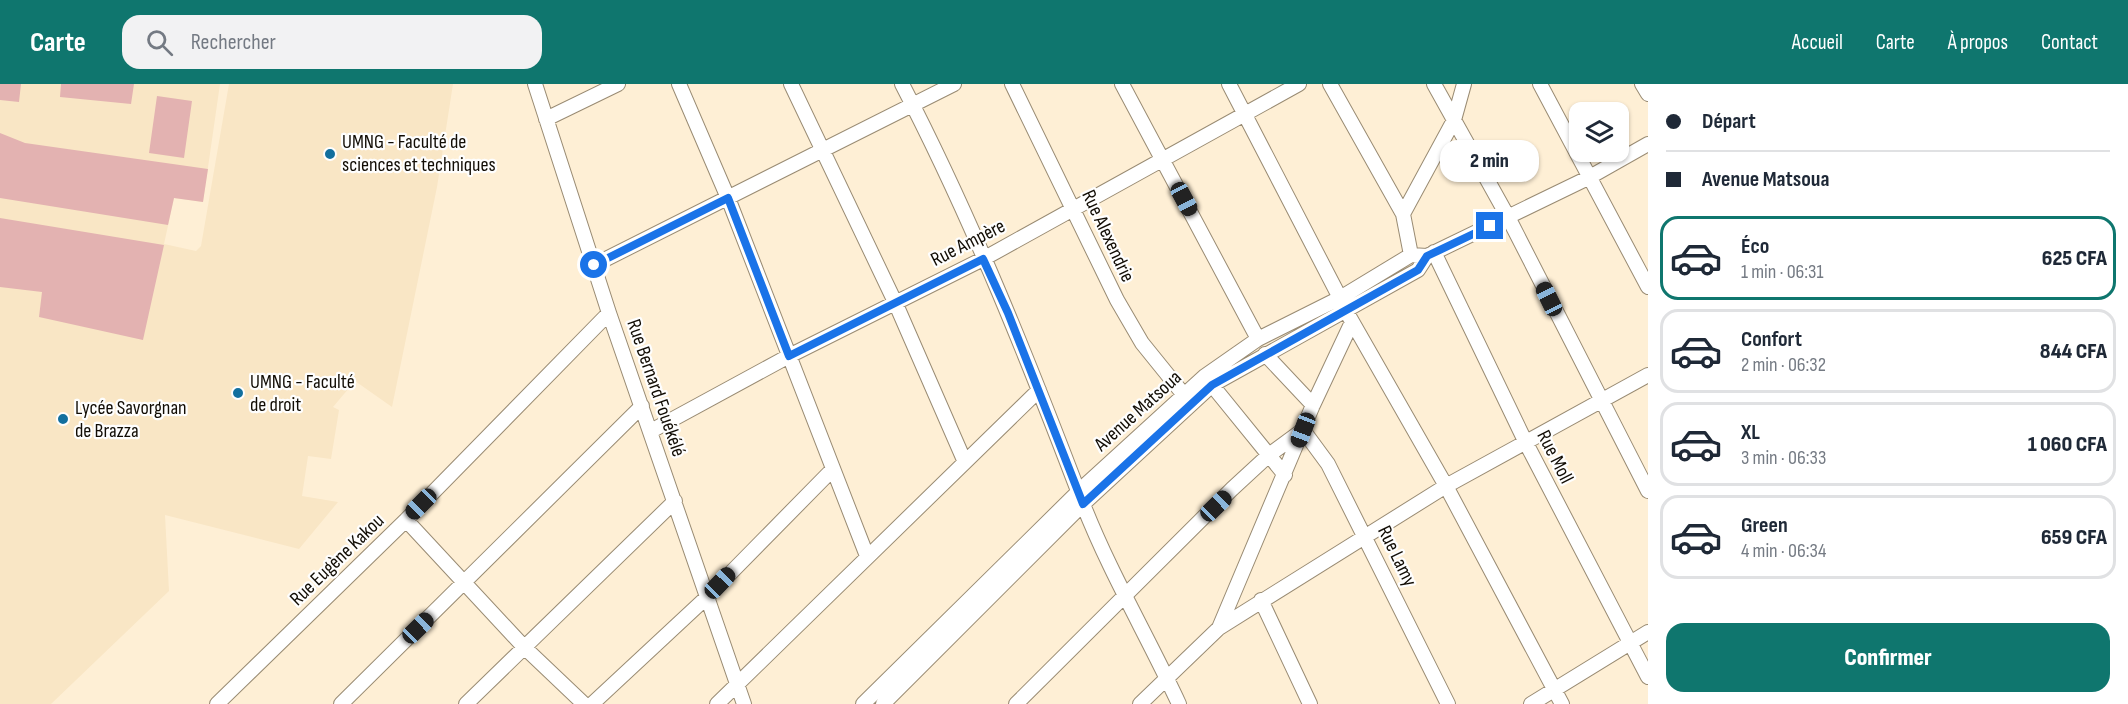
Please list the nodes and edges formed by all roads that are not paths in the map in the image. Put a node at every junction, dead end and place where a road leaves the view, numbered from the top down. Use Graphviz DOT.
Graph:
graph roads {
  1 [pos="535,84"];
  2 [pos="618,84"];
  3 [pos="679,84"];
  4 [pos="791,84"];
  5 [pos="902,84"];
  6 [pos="954,84"];
  7 [pos="1012,84"];
  8 [pos="1122,84"];
  9 [pos="1229,84"];
  10 [pos="1299,84"];
  11 [pos="1330,84"];
  12 [pos="1434,84"];
  13 [pos="1464,84"];
  14 [pos="1540,84"];
  15 [pos="1642,84"];
  16 [pos="1648,94"];
  17 [pos="913,106"];
  18 [pos="1246,114"];
  19 [pos="546,119"];
  20 [pos="1454,120"];
  21 [pos="1648,144"];
  22 [pos="822,148"];
  23 [pos="1163,158"];
  24 [pos="1588,178"];
  25 [pos="728,198"];
  26 [pos="1074,208"];
  27 [pos="1403,214"];
  28 [pos="1508,217"];
  29 [pos="1431,254"];
  30 [pos="1411,255"];
  31 [pos="983,259"];
  32 [pos="594,265"];
  33 [pos="1648,287"];
  34 [pos="1340,298"];
  35 [pos="895,302"];
  36 [pos="609,313"];
  37 [pos="1349,317"];
  38 [pos="1258,339"];
  39 [pos="1264,354"];
  40 [pos="789,356"];
  41 [pos="1648,375"];
  42 [pos="1208,381"];
  43 [pos="1039,390"];
  44 [pos="1184,395"];
  45 [pos="1601,401"];
  46 [pos="1313,405"];
  47 [pos="642,406"];
  48 [pos="1303,430"];
  49 [pos="651,431"];
  50 [pos="1526,443"];
  51 [pos="1269,455"];
  52 [pos="964,460"];
  53 [pos="832,470"];
  54 [pos="1286,475"];
  55 [pos="1446,486"];
  56 [pos="1648,491"];
  57 [pos="1081,497"];
  58 [pos="675,501"];
  59 [pos="405,520"];
  60 [pos="1365,536"];
  61 [pos="867,556"];
  62 [pos="464,582"];
  63 [pos="707,597"];
  64 [pos="1124,597"];
  65 [pos="1261,600"];
  66 [pos="1219,628"];
  67 [pos="1648,632"];
  68 [pos="1630,643"];
  69 [pos="524,647"];
  70 [pos="1648,676"];
  71 [pos="1166,677"];
  72 [pos="737,683"];
  73 [pos="1554,690"];
  74 [pos="217,704"];
  75 [pos="341,704"];
  76 [pos="466,704"];
  77 [pos="584,704"];
  78 [pos="592,704"];
  79 [pos="717,704"];
  80 [pos="744,704"];
  81 [pos="863,704"];
  82 [pos="883,704"];
  83 [pos="1016,704"];
  84 [pos="1140,704"];
  85 [pos="1179,704"];
  86 [pos="1310,704"];
  87 [pos="1448,704"];
  88 [pos="1531,704"];
  89 [pos="1562,704"];
  1 -- 19 [label="street, Rue Bernard Fouékélé"];
  2 -- 19 [label="street"];
  3 -- 25 [label="street"];
  4 -- 22 [label="street"];
  5 -- 17 [label="street"];
  6 -- 17 [label="street"];
  7 -- 26 [label="street, Rue Alexendrie"];
  8 -- 23 [label="street"];
  9 -- 18 [label="street"];
  10 -- 18 [label="street, Rue Ampère"];
  11 -- 27 [label="street"];
  12 -- 20 [label="street"];
  13 -- 20 [label="street"];
  14 -- 24 [label="street"];
  15 -- 16 [label="street"];
  17 -- 22 [label="street"];
  17 -- 31 [label="street"];
  18 -- 23 [label="street, Rue Ampère"];
  18 -- 34 [label="street"];
  19 -- 32 [label="street, Rue Bernard Fouékélé"];
  20 -- 27 [label="street"];
  20 -- 28 [label="street"];
  21 -- 24 [label="street, Avenue Matsoua"];
  22 -- 25 [label="street"];
  22 -- 35 [label="street"];
  23 -- 26 [label="street, Rue Ampère"];
  23 -- 38 [label="street"];
  24 -- 28 [label="street, Avenue Matsoua"];
  24 -- 33 [label="street"];
  25 -- 32 [label="street"];
  25 -- 40 [label="street"];
  26 -- 31 [label="street, Rue Ampère"];
  26 -- 44 [label="street, Rue Alexendrie"];
  27 -- 30 [label="street"];
  28 -- 29 [label="street, Avenue Matsoua"];
  28 -- 45 [label="street"];
  29 -- 30 [label="street, Avenue Matsoua"];
  29 -- 37 [label="street, Avenue Matsoua"];
  29 -- 50 [label="street, Rue Moll"];
  30 -- 34 [label="street, Avenue Matsoua"];
  31 -- 35 [label="street, Rue Ampère"];
  31 -- 43 [label="street"];
  32 -- 36 [label="street, Rue Bernard Fouékélé"];
  34 -- 38 [label="street, Avenue Matsoua"];
  35 -- 40 [label="street, Rue Ampère"];
  35 -- 52 [label="street"];
  36 -- 47 [label="street, Rue Bernard Fouékélé"];
  36 -- 59 [label="street, Rue Eugène Kakou"];
  37 -- 39 [label="street, Avenue Matsoua"];
  37 -- 46 [label="street"];
  37 -- 55 [label="street"];
  38 -- 42 [label="street, Avenue Matsoua"];
  39 -- 42 [label="street, Avenue Matsoua"];
  39 -- 46 [label="street"];
  40 -- 49 [label="street, Rue Ampère"];
  40 -- 53 [label="street"];
  41 -- 45 [label="street"];
  42 -- 44 [label="street, Avenue Matsoua"];
  42 -- 51 [label="street"];
  42 -- 57 [label="street, Avenue Matsoua"];
  43 -- 52 [label="street"];
  43 -- 57 [label="street"];
  44 -- 57 [label="street, Avenue Matsoua"];
  45 -- 50 [label="street"];
  45 -- 56 [label="street"];
  46 -- 48 [label="street"];
  47 -- 49 [label="street, Rue Bernard Fouékélé"];
  47 -- 62 [label="street"];
  48 -- 51 [label="street"];
  48 -- 54 [label="street"];
  48 -- 60 [label="street, Rue Lamy"];
  49 -- 58 [label="street, Rue Bernard Fouékélé"];
  50 -- 55 [label="street"];
  50 -- 68 [label="street, Rue Moll"];
  51 -- 54 [label="street"];
  51 -- 64 [label="street"];
  52 -- 61 [label="street"];
  53 -- 61 [label="street"];
  53 -- 63 [label="street"];
  54 -- 66 [label="street"];
  55 -- 60 [label="street"];
  55 -- 73 [label="street"];
  57 -- 64 [label="street"];
  57 -- 81 [label="street, Avenue Matsoua"];
  57 -- 82 [label="street, Avenue Matsoua"];
  58 -- 63 [label="street, Rue Bernard Fouékélé"];
  58 -- 69 [label="street"];
  59 -- 62 [label="street"];
  59 -- 74 [label="street, Rue Eugène Kakou"];
  60 -- 65 [label="street"];
  60 -- 87 [label="street, Rue Lamy"];
  61 -- 72 [label="street"];
  62 -- 69 [label="street"];
  62 -- 75 [label="street"];
  63 -- 72 [label="street, Rue Bernard Fouékélé"];
  63 -- 78 [label="street"];
  64 -- 71 [label="street"];
  64 -- 83 [label="street"];
  65 -- 66 [label="street"];
  65 -- 86 [label="street"];
  66 -- 71 [label="street"];
  67 -- 68 [label="street"];
  68 -- 70 [label="street, Rue Moll"];
  68 -- 73 [label="street"];
  69 -- 76 [label="street"];
  69 -- 77 [label="street"];
  71 -- 84 [label="street"];
  71 -- 85 [label="street"];
  72 -- 79 [label="street"];
  72 -- 80 [label="street, Rue Bernard Fouékélé"];
  73 -- 88 [label="street"];
  73 -- 89 [label="street"];
}
